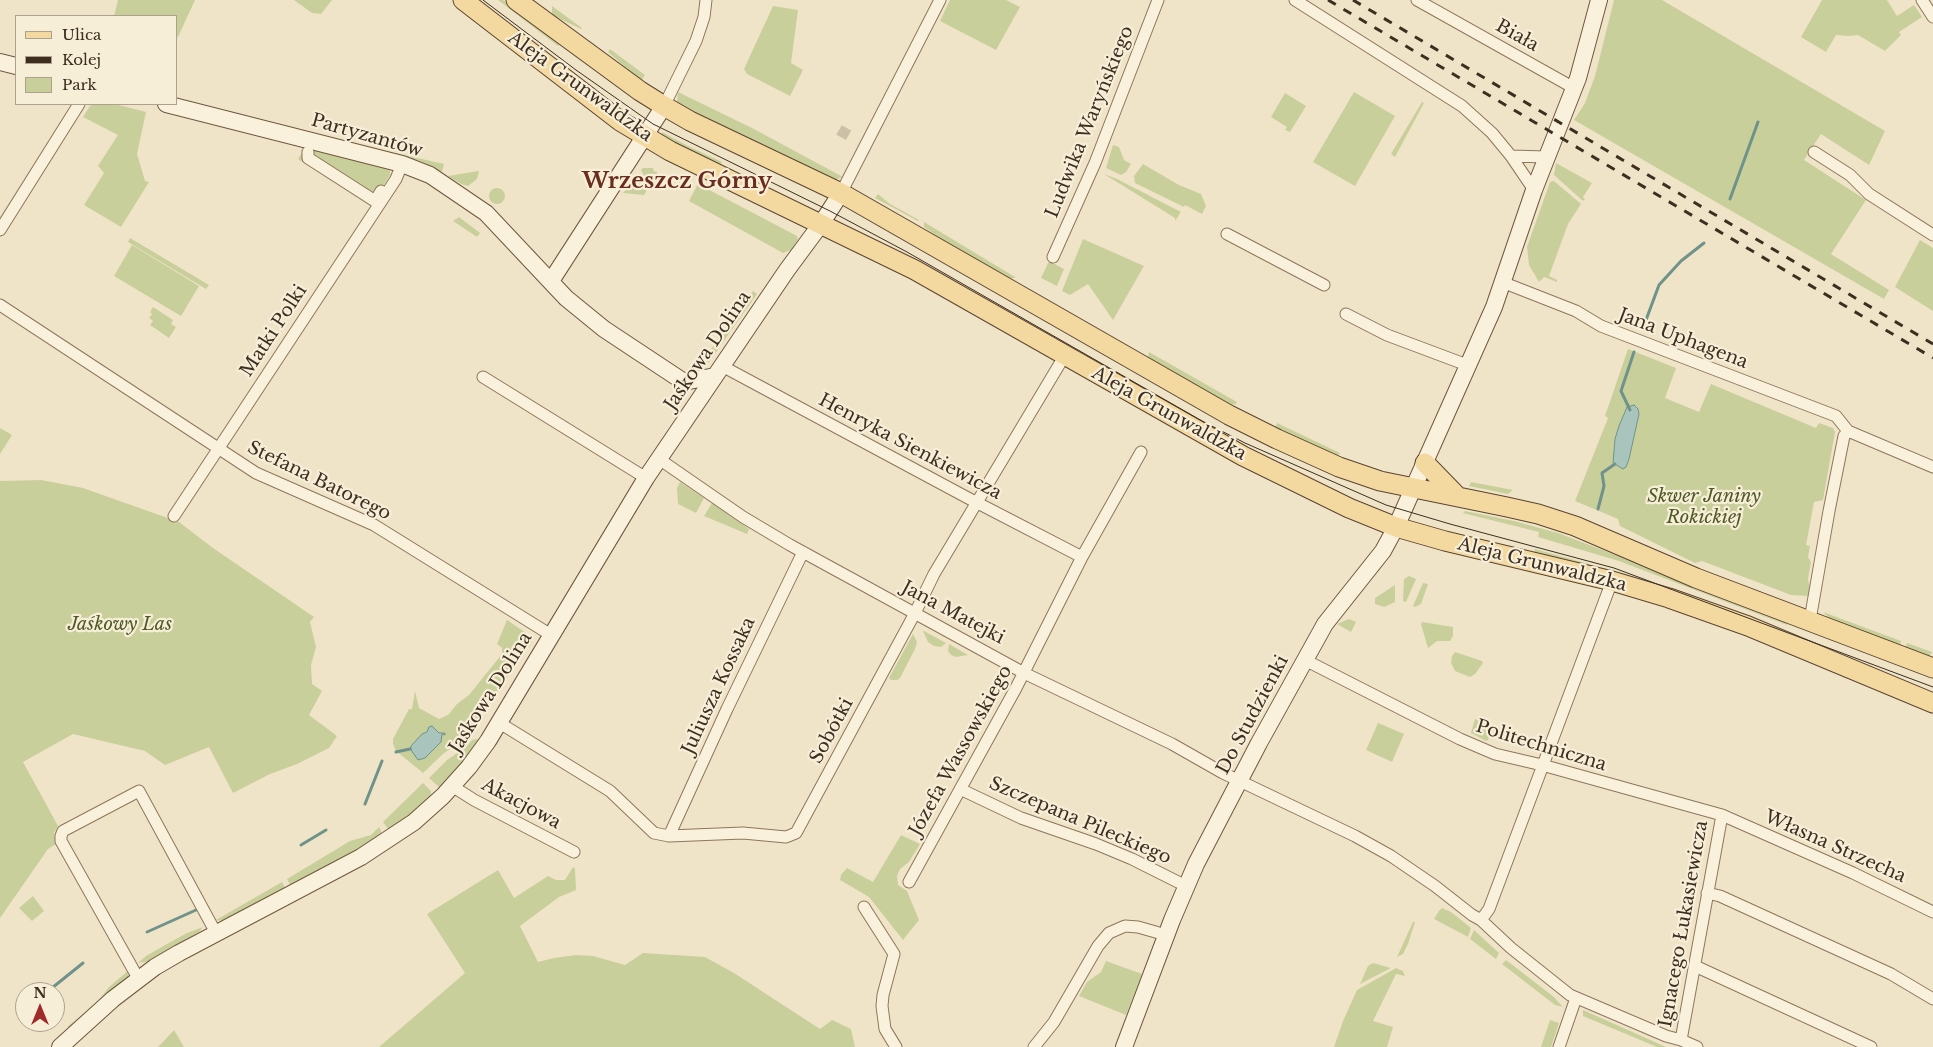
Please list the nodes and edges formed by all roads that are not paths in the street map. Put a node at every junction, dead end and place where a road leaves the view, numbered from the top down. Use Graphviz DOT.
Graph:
graph roads {
  1 [pos="463,0"];
  2 [pos="516,0"];
  3 [pos="706,0"];
  4 [pos="940,0"];
  5 [pos="1158,0"];
  6 [pos="1295,0"];
  7 [pos="1417,0"];
  8 [pos="1599,0"];
  9 [pos="1922,0"];
  10 [pos="1933,17"];
  11 [pos="0,62"];
  12 [pos="15,66"];
  13 [pos="1574,88"];
  14 [pos="78,105"];
  15 [pos="169,105"];
  16 [pos="664,106"];
  17 [pos="645,137"];
  18 [pos="308,152"];
  19 [pos="1814,152"];
  20 [pos="1510,156"];
  21 [pos="1546,157"];
  22 [pos="396,170"];
  23 [pos="1534,190"];
  24 [pos="841,193"];
  25 [pos="821,224"];
  26 [pos="0,230"];
  27 [pos="1227,234"];
  28 [pos="1933,235"];
  29 [pos="1053,257"];
  30 [pos="551,281"];
  31 [pos="1502,282"];
  32 [pos="1324,285"];
  33 [pos="0,305"];
  34 [pos="1346,314"];
  35 [pos="1065,355"];
  36 [pos="1467,365"];
  37 [pos="719,371"];
  38 [pos="483,377"];
  39 [pos="684,382"];
  40 [pos="690,414"];
  41 [pos="1848,431"];
  42 [pos="217,448"];
  43 [pos="1141,452"];
  44 [pos="659,459"];
  45 [pos="1425,463"];
  46 [pos="1933,467"];
  47 [pos="646,478"];
  48 [pos="1413,488"];
  49 [pos="1458,497"];
  50 [pos="976,503"];
  51 [pos="174,516"];
  52 [pos="1396,527"];
  53 [pos="803,552"];
  54 [pos="1082,557"];
  55 [pos="1612,582"];
  56 [pos="916,613"];
  57 [pos="1810,620"];
  58 [pos="551,635"];
  59 [pos="1305,660"];
  60 [pos="1933,668"];
  61 [pos="1024,673"];
  62 [pos="1933,702"];
  63 [pos="498,722"];
  64 [pos="1542,765"];
  65 [pos="1240,781"];
  66 [pos="452,786"];
  67 [pos="960,789"];
  68 [pos="1722,815"];
  69 [pos="669,836"];
  70 [pos="574,852"];
  71 [pos="910,882"];
  72 [pos="1186,886"];
  73 [pos="1707,893"];
  74 [pos="864,907"];
  75 [pos="1933,912"];
  76 [pos="1481,920"];
  77 [pos="216,933"];
  78 [pos="1166,935"];
  79 [pos="1695,966"];
  80 [pos="138,978"];
  81 [pos="1576,998"];
  82 [pos="1933,999"];
  83 [pos="1681,1040"];
  84 [pos="1559,1046"];
  85 [pos="60,1047"];
  86 [pos="896,1047"];
  87 [pos="1034,1047"];
  88 [pos="1124,1047"];
  89 [pos="1697,1047"];
  90 [pos="1871,1047"];
  1 -- 17 [label="main road, Aleja Grunwaldzka"];
  2 -- 16 [label="main road, Aleja Grunwaldzka"];
  3 -- 16 [label="street"];
  4 -- 24 [label="street"];
  5 -- 29 [label="street, Ludwika Waryńskiego"];
  6 -- 20 [label="street"];
  7 -- 13 [label="street, Biała"];
  8 -- 13 [label="street, Do Studzienki"];
  9 -- 10 [label="street"];
  11 -- 12 [label="street"];
  13 -- 21 [label="street, Do Studzienki"];
  14 -- 26 [label="street"];
  15 -- 22 [label="street, Partyzantów"];
  16 -- 17 [label="street"];
  16 -- 24 [label="main road, Aleja Grunwaldzka"];
  17 -- 25 [label="main road, Aleja Grunwaldzka"];
  17 -- 30 [label="street"];
  18 -- 22 [label="street"];
  19 -- 28 [label="street"];
  20 -- 21 [label="street"];
  20 -- 23 [label="street"];
  21 -- 23 [label="street, Do Studzienki"];
  22 -- 30 [label="street, Partyzantów"];
  22 -- 42 [label="street, Matki Polki"];
  23 -- 31 [label="street, Do Studzienki"];
  24 -- 25 [label="street, Jaśkowa Dolina"];
  24 -- 48 [label="main road, Aleja Grunwaldzka"];
  25 -- 35 [label="main road, Aleja Grunwaldzka"];
  25 -- 37 [label="street, Jaśkowa Dolina"];
  27 -- 32 [label="street"];
  30 -- 39 [label="street, Partyzantów"];
  31 -- 36 [label="street, Do Studzienki"];
  31 -- 41 [label="street, Jana Uphagena"];
  33 -- 42 [label="street, Stefana Batorego"];
  34 -- 36 [label="street"];
  35 -- 50 [label="street, Sobótki"];
  35 -- 52 [label="main road, Aleja Grunwaldzka"];
  36 -- 45 [label="street, Do Studzienki"];
  37 -- 39 [label="street"];
  37 -- 40 [label="street, Jaśkowa Dolina"];
  37 -- 50 [label="street, Henryka Sienkiewicza"];
  38 -- 47 [label="street"];
  39 -- 40 [label="street"];
  40 -- 44 [label="street, Jaśkowa Dolina"];
  41 -- 46 [label="street, Jana Uphagena"];
  41 -- 57 [label="street"];
  42 -- 51 [label="street, Matki Polki"];
  42 -- 58 [label="street, Stefana Batorego"];
  43 -- 54 [label="street, Józefa Wassowskiego"];
  44 -- 47 [label="street, Jaśkowa Dolina"];
  44 -- 53 [label="street, Jana Matejki"];
  45 -- 48 [label="street, Do Studzienki"];
  45 -- 49 [label="main road"];
  47 -- 58 [label="street, Jaśkowa Dolina"];
  48 -- 49 [label="main road, Aleja Grunwaldzka"];
  48 -- 52 [label="street, Do Studzienki"];
  49 -- 57 [label="main road, Aleja Grunwaldzka"];
  50 -- 54 [label="street, Henryka Sienkiewicza"];
  50 -- 56 [label="street, Sobótki"];
  52 -- 55 [label="main road, Aleja Grunwaldzka"];
  52 -- 59 [label="street, Do Studzienki"];
  53 -- 56 [label="street, Jana Matejki"];
  53 -- 69 [label="street, Juliusza Kossaka"];
  54 -- 61 [label="street, Józefa Wassowskiego"];
  55 -- 62 [label="main road, Aleja Grunwaldzka"];
  55 -- 64 [label="street"];
  56 -- 61 [label="street, Jana Matejki"];
  56 -- 69 [label="street, Sobótki"];
  57 -- 60 [label="main road, Aleja Grunwaldzka"];
  58 -- 63 [label="street, Jaśkowa Dolina"];
  59 -- 64 [label="street, Politechniczna"];
  59 -- 65 [label="street, Do Studzienki"];
  61 -- 65 [label="street, Jana Matejki"];
  61 -- 67 [label="street, Józefa Wassowskiego"];
  63 -- 66 [label="street, Jaśkowa Dolina"];
  63 -- 69 [label="street, Sobótki"];
  64 -- 68 [label="street, Politechniczna"];
  64 -- 76 [label="street"];
  65 -- 72 [label="street, Do Studzienki"];
  65 -- 76 [label="street, Jana Matejki"];
  66 -- 70 [label="street, Akacjowa"];
  66 -- 77 [label="street, Jaśkowa Dolina"];
  67 -- 71 [label="street, Józefa Wassowskiego"];
  67 -- 72 [label="street, Szczepana Pileckiego"];
  68 -- 73 [label="street, Ignacego Łukasiewicza"];
  68 -- 75 [label="street, Własna Strzecha"];
  72 -- 78 [label="street, Do Studzienki"];
  73 -- 79 [label="street, Ignacego Łukasiewicza"];
  73 -- 82 [label="street"];
  74 -- 86 [label="street"];
  76 -- 81 [label="street, Jana Matejki"];
  77 -- 80 [label="street, Jaśkowa Dolina"];
  77 -- 80 [label="street"];
  78 -- 87 [label="street"];
  78 -- 88 [label="street, Do Studzienki"];
  79 -- 83 [label="street, Ignacego Łukasiewicza"];
  79 -- 90 [label="street"];
  80 -- 85 [label="street, Jaśkowa Dolina"];
  81 -- 83 [label="street, Jana Matejki"];
  81 -- 84 [label="street"];
  83 -- 89 [label="street, Jana Matejki"];
}
